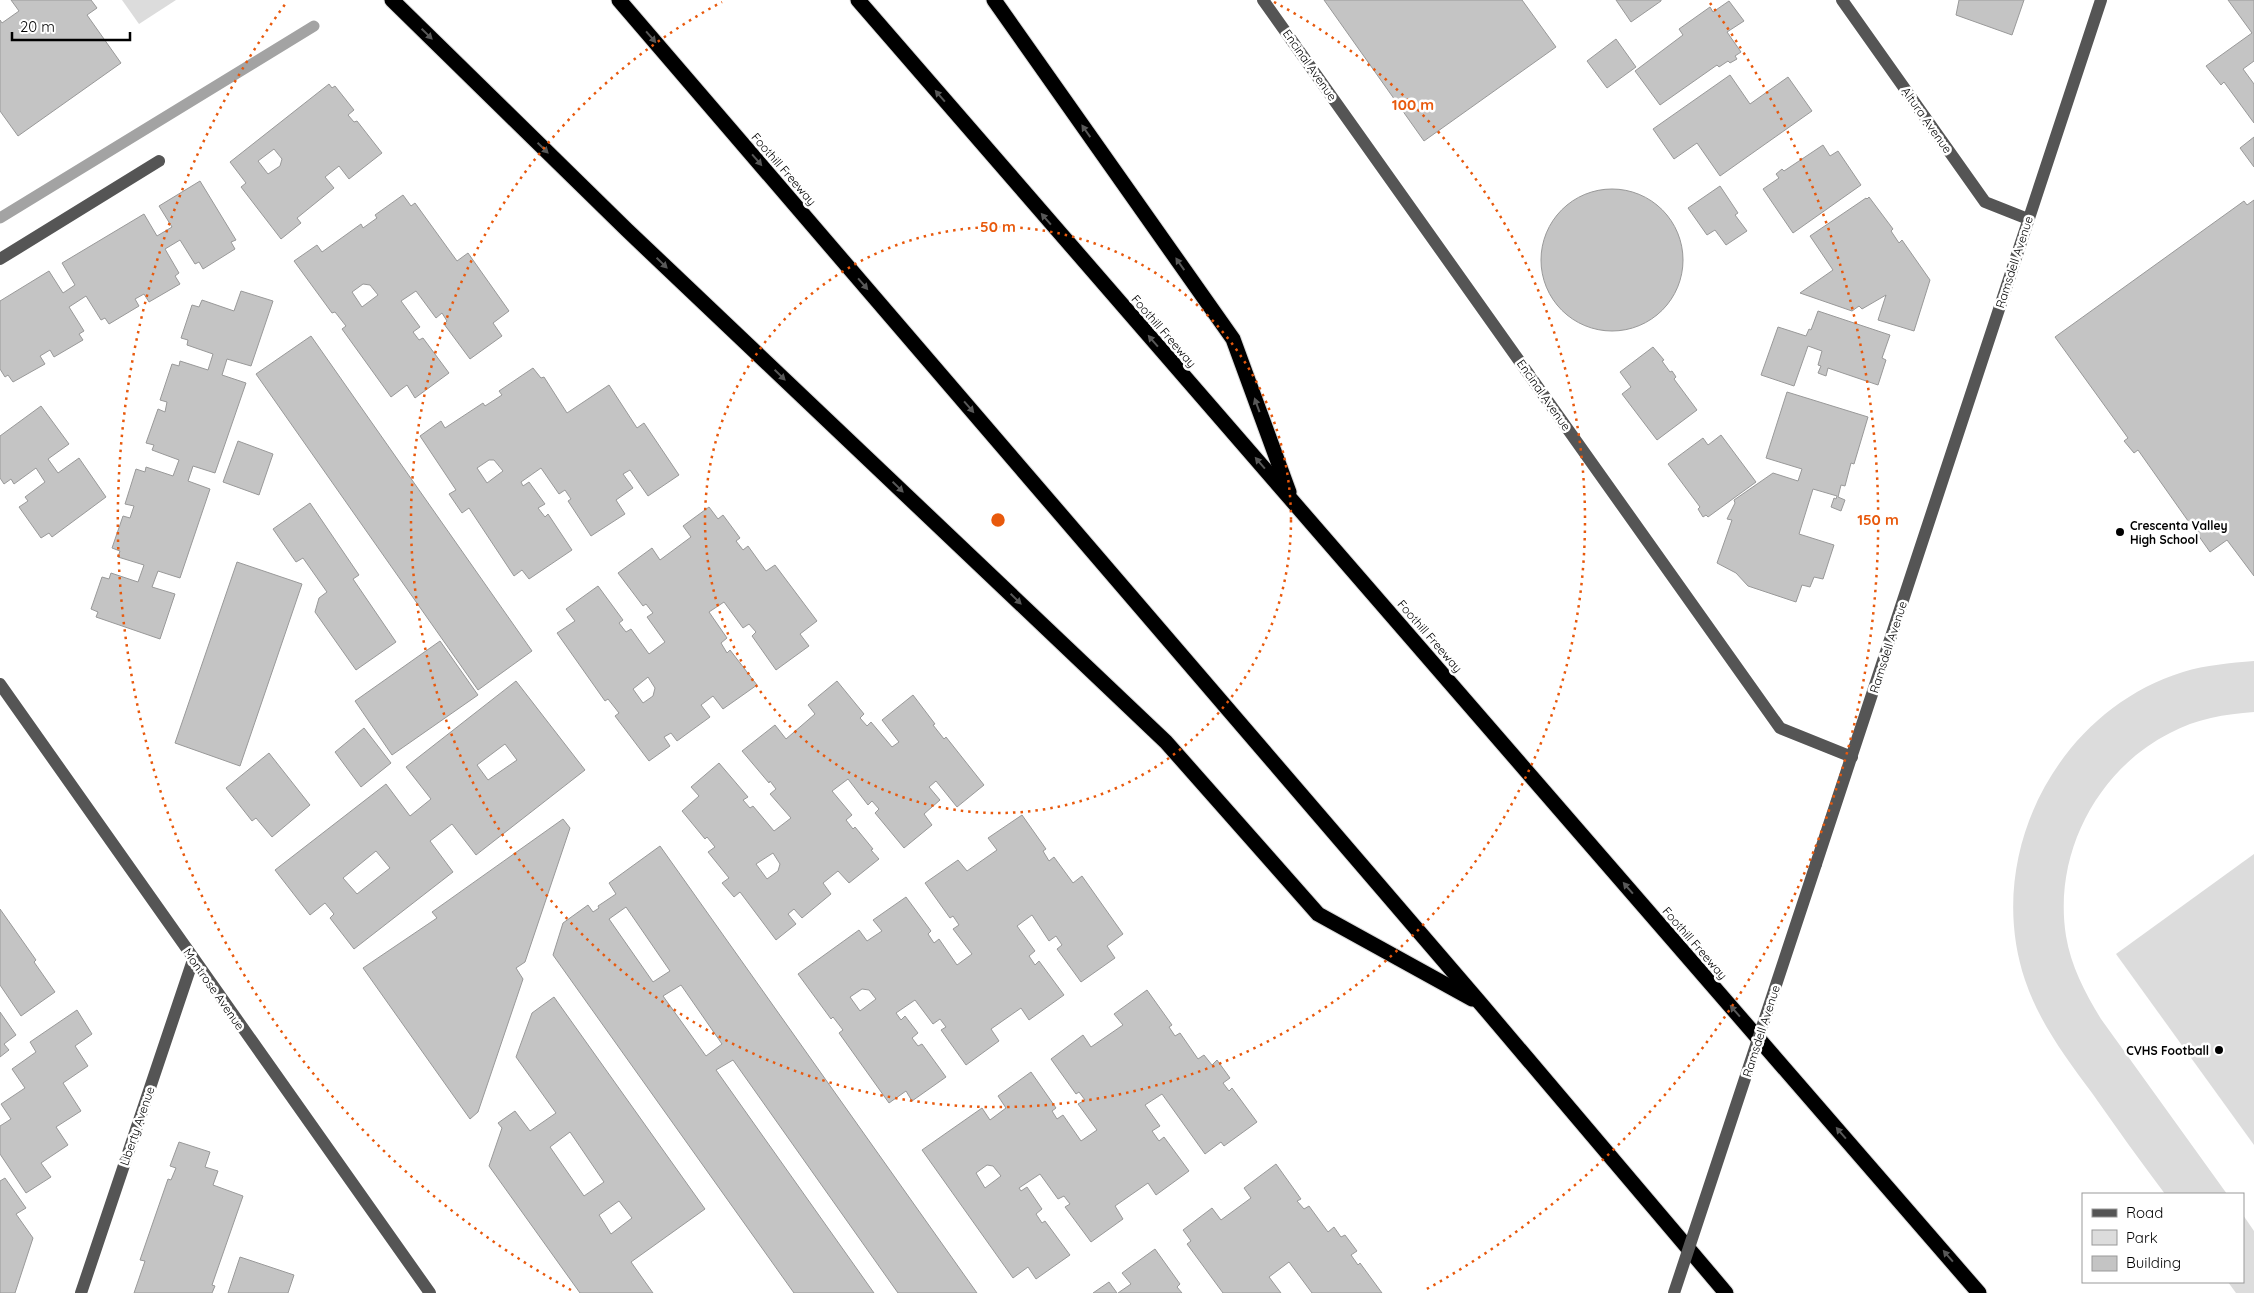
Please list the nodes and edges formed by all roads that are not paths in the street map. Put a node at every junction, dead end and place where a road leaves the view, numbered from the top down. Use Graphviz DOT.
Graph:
graph roads {
  1 [pos="392,0"];
  2 [pos="619,0"];
  3 [pos="858,0"];
  4 [pos="994,0"];
  5 [pos="1263,0"];
  6 [pos="1842,0"];
  7 [pos="2101,0"];
  8 [pos="159,161"];
  9 [pos="2028,219"];
  10 [pos="0,259"];
  11 [pos="1292,500"];
  12 [pos="0,684"];
  13 [pos="1852,757"];
  14 [pos="193,960"];
  15 [pos="1481,1004"];
  16 [pos="81,1293"];
  17 [pos="430,1293"];
  18 [pos="1674,1293"];
  19 [pos="1726,1293"];
  20 [pos="1980,1293"];
  1 -- 15 [label="highway, one-way"];
  2 -- 15 [label="highway, Foothill Freeway, one-way"];
  11 -- 3 [label="highway, Foothill Freeway, one-way"];
  11 -- 4 [label="highway, one-way"];
  5 -- 13 [label="street, Encinal Avenue"];
  6 -- 9 [label="street, Altura Avenue"];
  7 -- 9 [label="street, Ramsdell Avenue"];
  8 -- 10 [label="street"];
  9 -- 13 [label="street, Ramsdell Avenue"];
  20 -- 11 [label="highway, Foothill Freeway, one-way"];
  12 -- 14 [label="street, Montrose Avenue"];
  13 -- 18 [label="street, Ramsdell Avenue, bridge"];
  14 -- 16 [label="street, Liberty Avenue"];
  14 -- 17 [label="street, Montrose Avenue"];
  15 -- 19 [label="highway, Foothill Freeway"];
}
